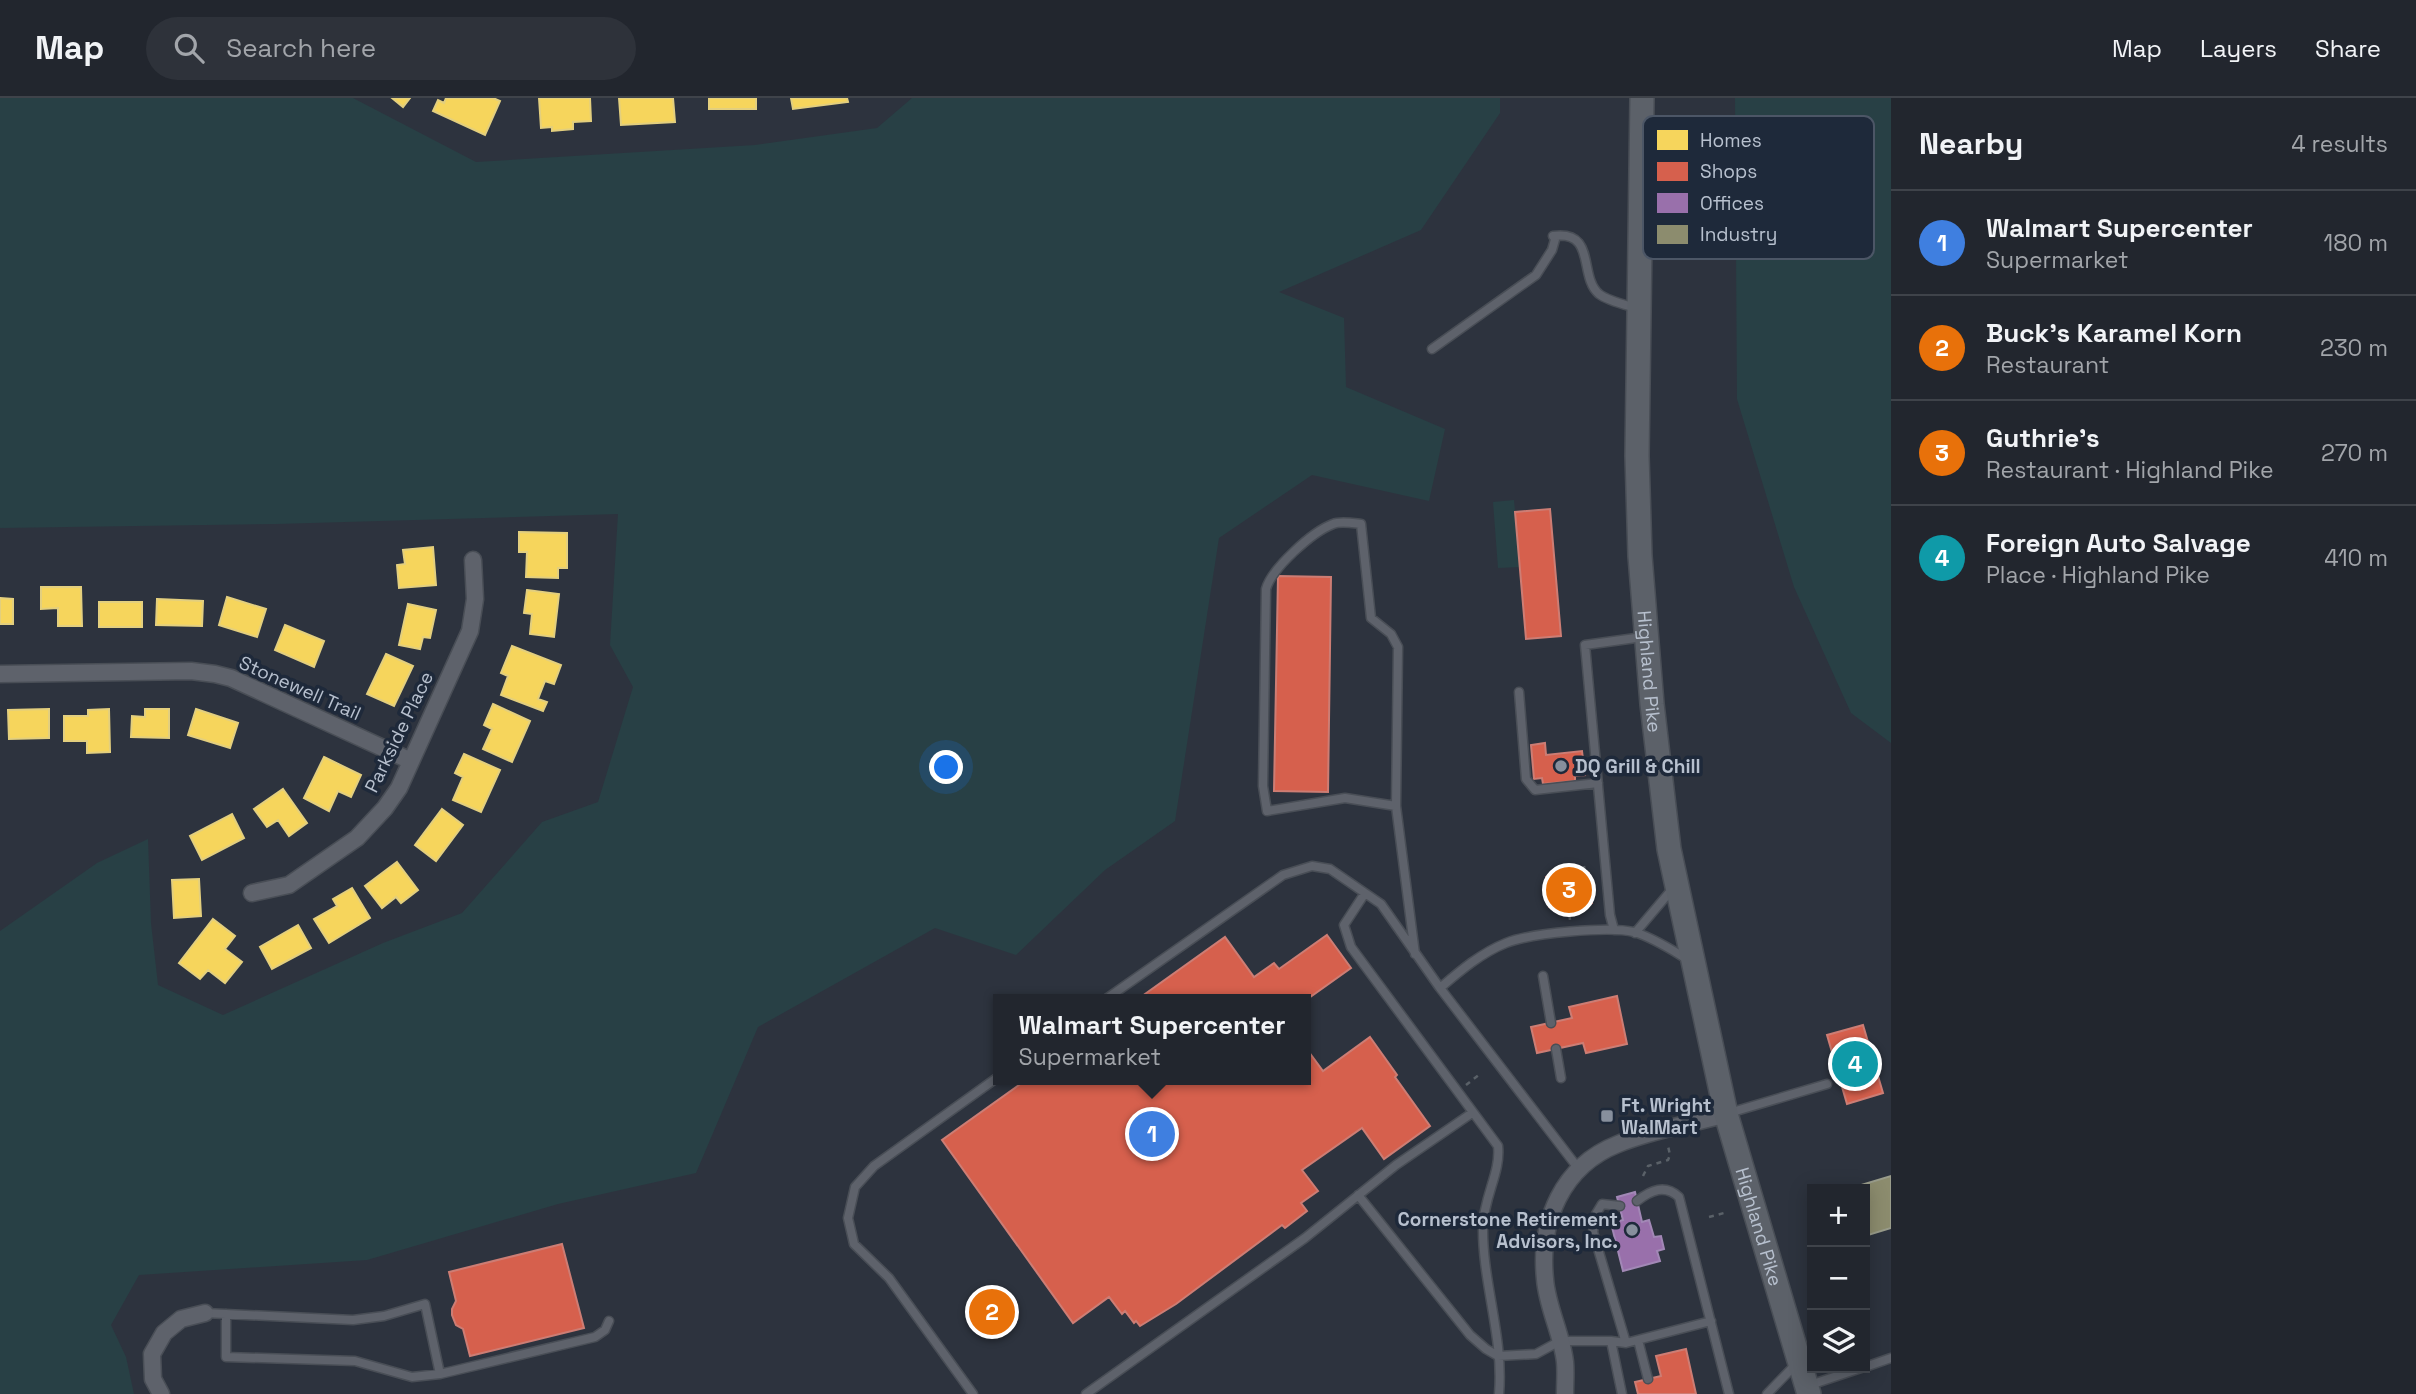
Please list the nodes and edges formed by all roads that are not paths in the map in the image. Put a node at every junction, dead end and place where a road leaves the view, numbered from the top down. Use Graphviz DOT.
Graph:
graph roads {
  1 [pos="1642,98"];
  2 [pos="1639,310"];
  3 [pos="1432,349"];
  4 [pos="473,560"];
  5 [pos="1646,636"];
  6 [pos="0,674"];
  7 [pos="1519,692"];
  8 [pos="411,761"];
  9 [pos="1598,783"];
  10 [pos="1396,806"];
  11 [pos="1676,884"];
  12 [pos="252,893"];
  13 [pos="1365,893"];
  14 [pos="1614,930"];
  15 [pos="1635,933"];
  16 [pos="1415,954"];
  17 [pos="1692,962"];
  18 [pos="1544,976"];
  19 [pos="1440,988"];
  20 [pos="1113,994"];
  21 [pos="1551,1023"];
  22 [pos="1556,1049"];
  23 [pos="1562,1079"];
  24 [pos="993,1081"];
  25 [pos="1828,1084"];
  26 [pos="1472,1113"];
  27 [pos="1726,1114"];
  28 [pos="1578,1168"];
  29 [pos="1358,1195"];
  30 [pos="1637,1201"];
  31 [pos="1620,1206"];
  32 [pos="205,1313"];
  33 [pos="226,1314"];
  34 [pos="610,1321"];
  35 [pos="1711,1321"];
  36 [pos="1638,1340"];
  37 [pos="1560,1341"];
  38 [pos="1611,1341"];
  39 [pos="1626,1343"];
  40 [pos="1498,1356"];
  41 [pos="1891,1358"];
  42 [pos="1800,1360"];
  43 [pos="1870,1365"];
  44 [pos="1849,1373"];
  45 [pos="440,1374"];
  46 [pos="1648,1380"];
  47 [pos="1808,1390"];
  48 [pos="162,1394"];
  49 [pos="973,1394"];
  50 [pos="1086,1394"];
  51 [pos="1499,1394"];
  52 [pos="1565,1394"];
  53 [pos="1622,1394"];
  54 [pos="1729,1394"];
  55 [pos="1767,1394"];
  1 -- 2 [label="main road, Highland Pike"];
  2 -- 3 [label="lane"];
  2 -- 5 [label="main road, Highland Pike"];
  4 -- 8 [label="street, Parkside Place"];
  5 -- 9 [label="lane"];
  5 -- 11 [label="main road, Highland Pike"];
  6 -- 8 [label="street, Stonewell Trail"];
  7 -- 9 [label="lane"];
  8 -- 12 [label="street, Parkside Place"];
  9 -- 14 [label="lane"];
  10 -- 10 [label="lane"];
  10 -- 16 [label="lane"];
  11 -- 15 [label="lane"];
  11 -- 17 [label="main road, Highland Pike"];
  13 -- 16 [label="lane"];
  13 -- 20 [label="lane"];
  13 -- 26 [label="lane"];
  14 -- 15 [label="lane"];
  14 -- 19 [label="lane"];
  15 -- 17 [label="lane"];
  16 -- 19 [label="lane"];
  17 -- 27 [label="main road, Highland Pike"];
  18 -- 21 [label="lane"];
  19 -- 28 [label="lane"];
  22 -- 23 [label="lane"];
  24 -- 49 [label="lane"];
  25 -- 27 [label="lane"];
  26 -- 29 [label="lane"];
  26 -- 40 [label="lane"];
  27 -- 28 [label="street"];
  27 -- 42 [label="main road, Highland Pike"];
  28 -- 37 [label="street"];
  29 -- 40 [label="lane"];
  29 -- 50 [label="lane"];
  30 -- 35 [label="lane"];
  31 -- 39 [label="lane"];
  32 -- 33 [label="lane"];
  32 -- 48 [label="street"];
  33 -- 45 [label="lane"];
  33 -- 45 [label="lane"];
  34 -- 45 [label="lane"];
  35 -- 36 [label="lane"];
  35 -- 54 [label="lane"];
  36 -- 39 [label="lane"];
  36 -- 46 [label="lane"];
  37 -- 38 [label="lane"];
  37 -- 40 [label="lane"];
  37 -- 52 [label="street"];
  38 -- 39 [label="lane"];
  38 -- 53 [label="lane"];
  40 -- 51 [label="lane"];
  41 -- 43 [label="lane"];
  42 -- 47 [label="main road, Highland Pike"];
  42 -- 55 [label="lane"];
  44 -- 47 [label="lane"];
}
